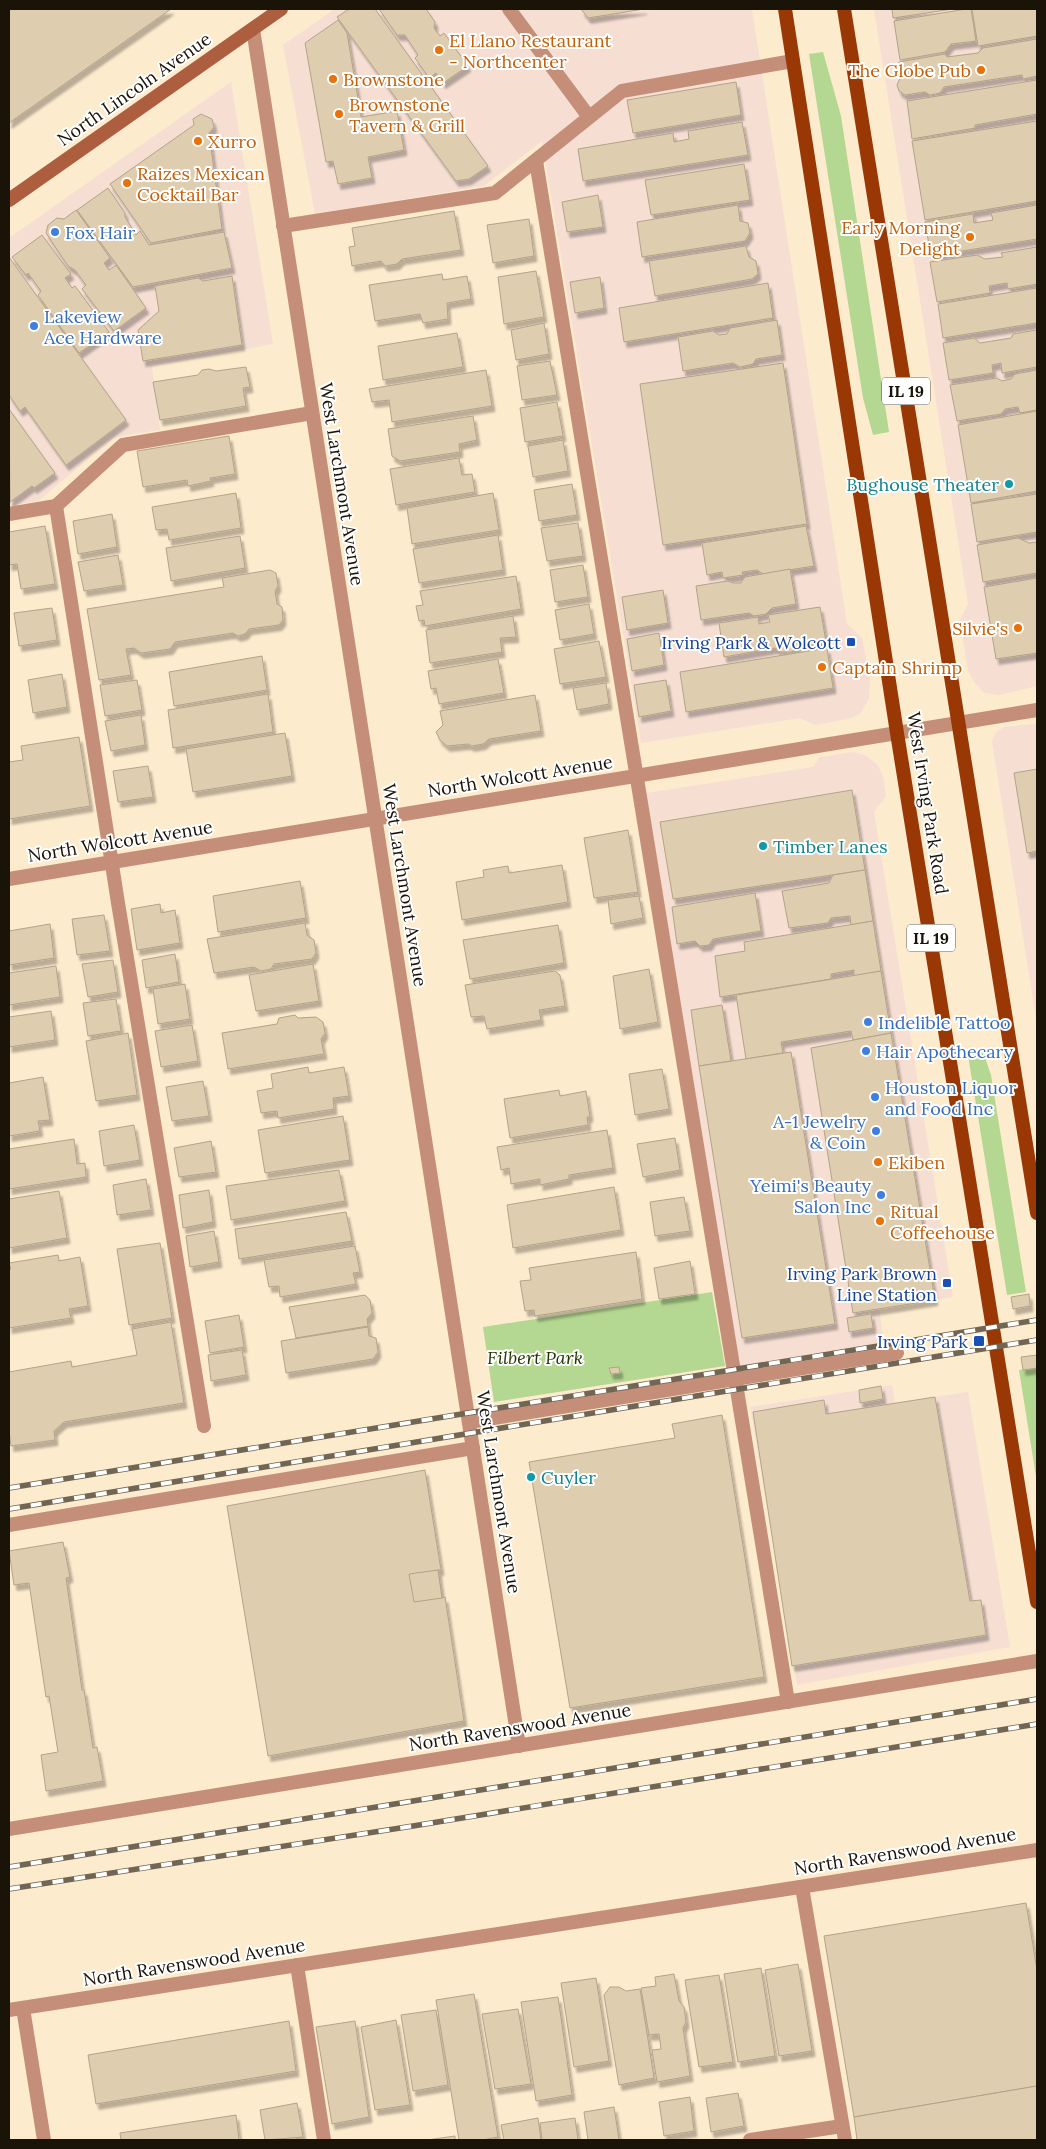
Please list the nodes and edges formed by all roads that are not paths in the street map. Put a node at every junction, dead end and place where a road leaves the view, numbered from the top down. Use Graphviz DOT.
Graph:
graph roads {
  1 [pos="281,9"];
  2 [pos="509,9"];
  3 [pos="785,9"];
  4 [pos="844,9"];
  5 [pos="253,29"];
  6 [pos="793,61"];
  7 [pos="590,117"];
  8 [pos="536,161"];
  9 [pos="9,200"];
  10 [pos="283,226"];
  11 [pos="312,413"];
  12 [pos="56,506"];
  13 [pos="9,514"];
  14 [pos="1037,710"];
  15 [pos="959,723"];
  16 [pos="897,733"];
  17 [pos="636,776"];
  18 [pos="375,818"];
  19 [pos="112,862"];
  20 [pos="9,879"];
  21 [pos="1037,1213"];
  22 [pos="897,1353"];
  23 [pos="735,1379"];
  24 [pos="469,1422"];
  25 [pos="204,1426"];
  26 [pos="473,1448"];
  27 [pos="9,1525"];
  28 [pos="1037,1602"];
  29 [pos="1037,1661"];
  30 [pos="788,1702"];
  31 [pos="519,1746"];
  32 [pos="9,1829"];
  33 [pos="1037,1850"];
  34 [pos="802,1887"];
  35 [pos="297,1965"];
  36 [pos="16,2009"];
  37 [pos="844,2133"];
  38 [pos="44,2140"];
  39 [pos="324,2140"];
  40 [pos="750,2140"];
  1 -- 5 [label="main road, North Lincoln Avenue"];
  2 -- 7 [label="street"];
  3 -- 6 [label="main road, West Irving Park Road / IL 19"];
  4 -- 15 [label="main road, IL 19"];
  5 -- 9 [label="main road, North Lincoln Avenue"];
  5 -- 10 [label="street, West Larchmont Avenue"];
  6 -- 7 [label="street"];
  6 -- 16 [label="main road, West Irving Park Road / IL 19"];
  7 -- 8 [label="street"];
  8 -- 10 [label="street"];
  8 -- 17 [label="street"];
  10 -- 11 [label="street, West Larchmont Avenue"];
  11 -- 12 [label="street"];
  11 -- 18 [label="street, West Larchmont Avenue"];
  12 -- 13 [label="street"];
  12 -- 19 [label="street"];
  14 -- 15 [label="street, North Wolcott Avenue"];
  15 -- 16 [label="street, North Wolcott Avenue"];
  15 -- 21 [label="main road, IL 19"];
  16 -- 17 [label="street, North Wolcott Avenue"];
  16 -- 28 [label="main road, West Irving Park Road / IL 19"];
  17 -- 18 [label="street, North Wolcott Avenue"];
  17 -- 23 [label="street"];
  18 -- 19 [label="street, North Wolcott Avenue"];
  18 -- 24 [label="street, West Larchmont Avenue"];
  19 -- 20 [label="street, North Wolcott Avenue"];
  19 -- 25 [label="street"];
  22 -- 23 [label="street"];
  23 -- 24 [label="street"];
  23 -- 30 [label="street"];
  24 -- 26 [label="street, West Larchmont Avenue"];
  26 -- 27 [label="street"];
  26 -- 31 [label="street, West Larchmont Avenue"];
  29 -- 30 [label="street, North Ravenswood Avenue"];
  30 -- 31 [label="street, North Ravenswood Avenue"];
  31 -- 32 [label="street, North Ravenswood Avenue"];
  33 -- 34 [label="street, North Ravenswood Avenue"];
  34 -- 35 [label="street, North Ravenswood Avenue"];
  34 -- 37 [label="street"];
  35 -- 36 [label="street, North Ravenswood Avenue"];
  35 -- 39 [label="street"];
  36 -- 38 [label="street"];
  37 -- 40 [label="street"];
}
